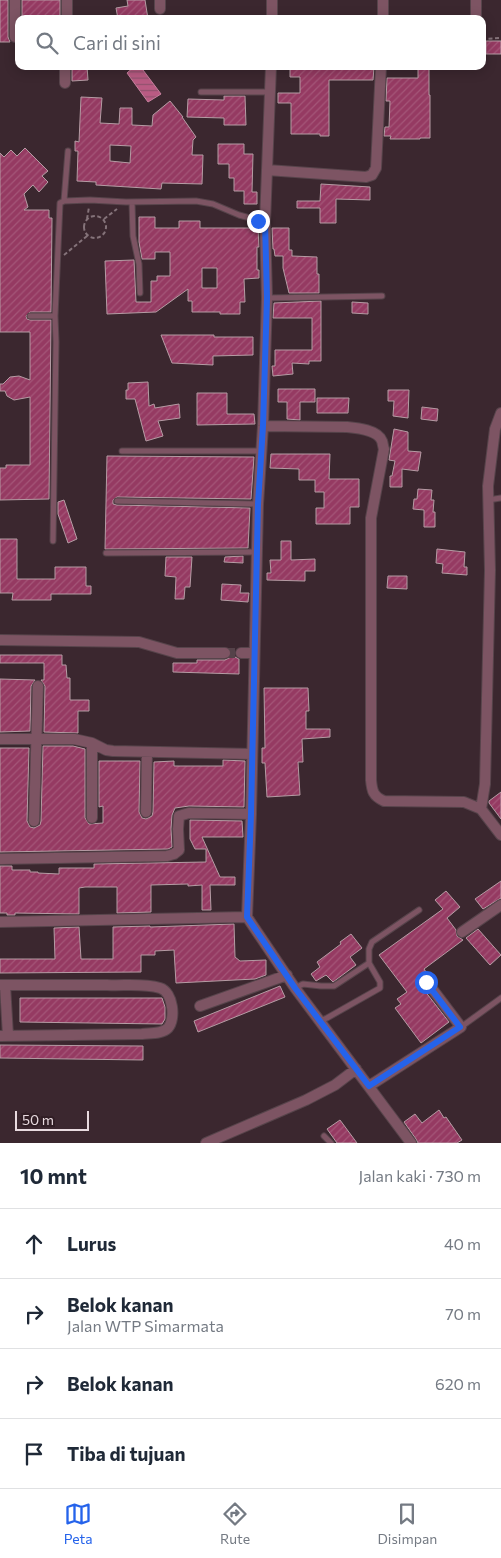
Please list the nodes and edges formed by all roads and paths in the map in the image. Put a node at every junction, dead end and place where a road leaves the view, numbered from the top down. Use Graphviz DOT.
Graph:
graph roads {
  1 [pos="15,0"];
  2 [pos="67,0"];
  3 [pos="272,0"];
  4 [pos="383,0"];
  5 [pos="476,0"];
  6 [pos="67,15"];
  7 [pos="272,15"];
  8 [pos="383,15"];
  9 [pos="476,15"];
  10 [pos="14,37"];
  11 [pos="501,38"];
  12 [pos="486,39"];
  13 [pos="65,70"];
  14 [pos="271,70"];
  15 [pos="381,70"];
  16 [pos="65,83"];
  17 [pos="201,92"];
  18 [pos="270,92"];
  19 [pos="68,151"];
  20 [pos="267,170"];
  21 [pos="64,200"];
  22 [pos="90,200"];
  23 [pos="126,202"];
  24 [pos="132,202"];
  25 [pos="87,219"];
  26 [pos="104,219"];
  27 [pos="265,222"];
  28 [pos="87,236"];
  29 [pos="56,262"];
  30 [pos="140,293"];
  31 [pos="382,296"];
  32 [pos="267,298"];
  33 [pos="30,316"];
  34 [pos="54,316"];
  35 [pos="501,414"];
  36 [pos="263,426"];
  37 [pos="497,438"];
  38 [pos="122,451"];
  39 [pos="261,451"];
  40 [pos="501,498"];
  41 [pos="488,500"];
  42 [pos="117,501"];
  43 [pos="258,504"];
  44 [pos="53,542"];
  45 [pos="257,552"];
  46 [pos="106,553"];
  47 [pos="0,640"];
  48 [pos="241,652"];
  49 [pos="225,653"];
  50 [pos="254,653"];
  51 [pos="38,686"];
  52 [pos="36,739"];
  53 [pos="0,740"];
  54 [pos="92,743"];
  55 [pos="147,752"];
  56 [pos="252,754"];
  57 [pos="481,809"];
  58 [pos="146,812"];
  59 [pos="251,814"];
  60 [pos="92,818"];
  61 [pos="34,821"];
  62 [pos="501,836"];
  63 [pos="0,859"];
  64 [pos="501,905"];
  65 [pos="419,910"];
  66 [pos="247,917"];
  67 [pos="0,922"];
  68 [pos="462,932"];
  69 [pos="369,963"];
  70 [pos="287,975"];
  71 [pos="426,982"];
  72 [pos="3,985"];
  73 [pos="295,988"];
  74 [pos="501,998"];
  75 [pos="200,1006"];
  76 [pos="320,1021"];
  77 [pos="460,1027"];
  78 [pos="4,1036"];
  79 [pos="356,1070"];
  80 [pos="369,1086"];
  81 [pos="324,1136"];
  82 [pos="206,1143"];
  83 [pos="331,1143"];
  84 [pos="411,1143"];
  1 -- 10 [label="street"];
  2 -- 6 [label="street"];
  3 -- 7 [label="street"];
  4 -- 8 [label="street"];
  5 -- 9 [label="street"];
  11 -- 12 [label="path"];
  13 -- 16 [label="street"];
  14 -- 18 [label="street"];
  15 -- 20 [label="street"];
  17 -- 18 [label="lane"];
  18 -- 20 [label="street"];
  19 -- 21 [label="lane"];
  20 -- 27 [label="street"];
  21 -- 22 [label="lane"];
  21 -- 29 [label="lane"];
  22 -- 23 [label="lane"];
  22 -- 25 [label="path"];
  23 -- 24 [label="lane"];
  23 -- 26 [label="path"];
  24 -- 27 [label="lane"];
  24 -- 30 [label="lane"];
  25 -- 26 [label="path"];
  25 -- 28 [label="path"];
  26 -- 28 [label="path"];
  27 -- 32 [label="street"];
  28 -- 29 [label="path"];
  29 -- 34 [label="lane"];
  31 -- 32 [label="lane"];
  32 -- 36 [label="street"];
  33 -- 34 [label="lane"];
  34 -- 44 [label="lane"];
  35 -- 37 [label="street"];
  36 -- 39 [label="street"];
  36 -- 57 [label="street"];
  37 -- 41 [label="street"];
  38 -- 39 [label="lane"];
  39 -- 43 [label="street"];
  40 -- 41 [label="lane"];
  41 -- 57 [label="street"];
  42 -- 43 [label="lane"];
  43 -- 45 [label="street"];
  45 -- 46 [label="lane"];
  45 -- 50 [label="street"];
  47 -- 49 [label="street"];
  48 -- 50 [label="street"];
  50 -- 56 [label="street"];
  51 -- 52 [label="street"];
  52 -- 53 [label="street"];
  52 -- 54 [label="street"];
  52 -- 61 [label="street"];
  54 -- 55 [label="street"];
  54 -- 60 [label="street"];
  55 -- 56 [label="street"];
  55 -- 58 [label="street"];
  56 -- 59 [label="street"];
  57 -- 62 [label="street"];
  59 -- 63 [label="street"];
  59 -- 66 [label="street"];
  64 -- 68 [label="street"];
  65 -- 69 [label="lane"];
  66 -- 67 [label="street"];
  66 -- 70 [label="street"];
  69 -- 73 [label="lane"];
  69 -- 76 [label="lane"];
  70 -- 73 [label="street"];
  70 -- 75 [label="street"];
  71 -- 77 [label="street"];
  72 -- 78 [label="street"];
  72 -- 78 [label="street"];
  73 -- 76 [label="street"];
  74 -- 77 [label="lane"];
  76 -- 79 [label="street"];
  77 -- 80 [label="street"];
  79 -- 80 [label="street"];
  79 -- 82 [label="street"];
  80 -- 84 [label="street"];
  81 -- 83 [label="lane"];
}
